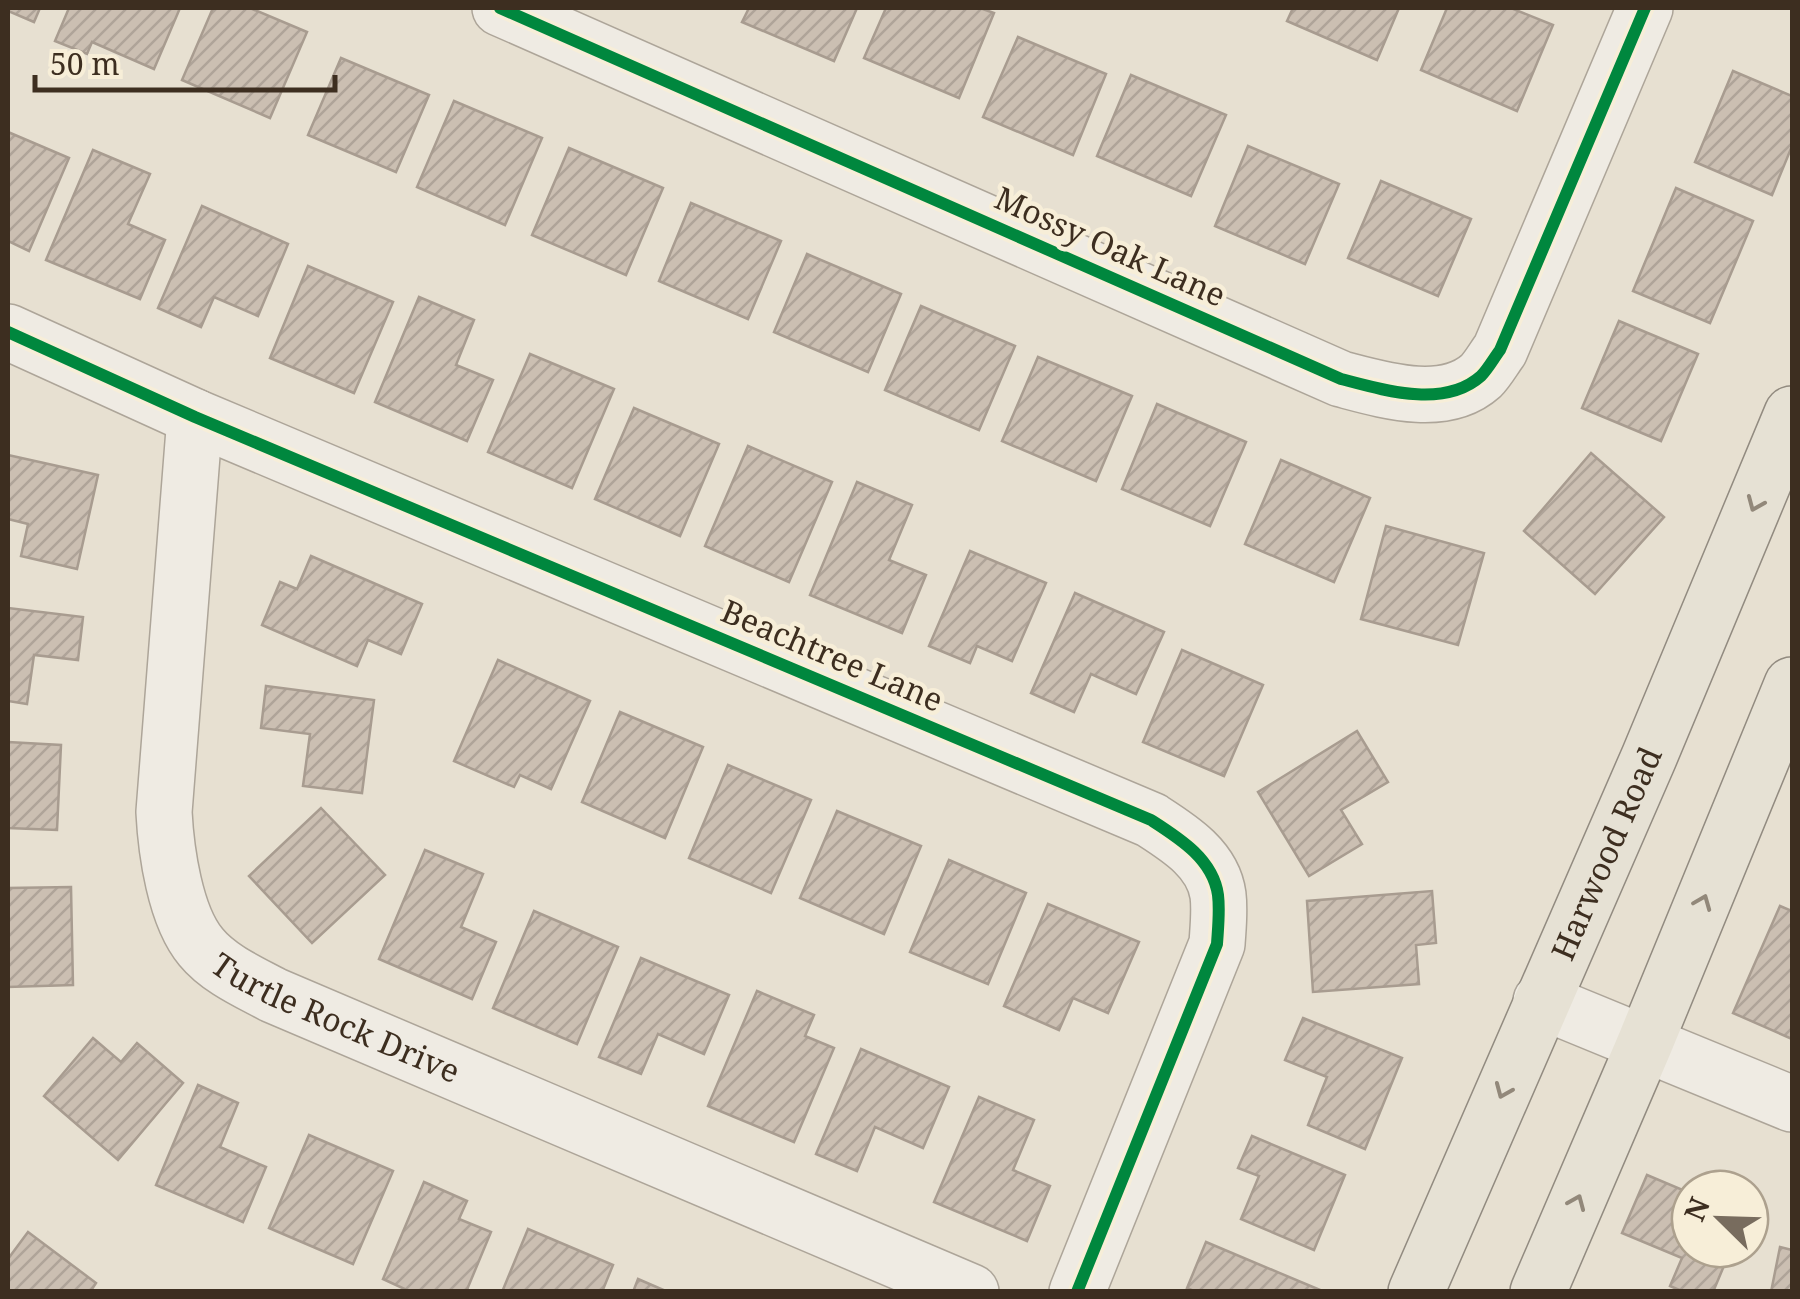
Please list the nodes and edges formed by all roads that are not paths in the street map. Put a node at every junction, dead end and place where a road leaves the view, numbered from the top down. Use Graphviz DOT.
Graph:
graph roads {
  1 [pos="500,8"];
  2 [pos="1645,8"];
  3 [pos="8,332"];
  4 [pos="1792,414"];
  5 [pos="195,417"];
  6 [pos="1787,715"];
  7 [pos="1541,1002"];
  8 [pos="1644,1044"];
  9 [pos="1792,1104"];
  10 [pos="970,1292"];
  11 [pos="1077,1292"];
  12 [pos="1416,1292"];
  13 [pos="1538,1292"];
  1 -- 2 [label="street, Mossy Oak Lane"];
  3 -- 5 [label="street, Beachtree Lane"];
  4 -- 7 [label="main road, Harwood Road, one-way"];
  5 -- 10 [label="street, Turtle Rock Drive"];
  5 -- 11 [label="street, Beachtree Lane"];
  8 -- 6 [label="main road, one-way"];
  7 -- 8 [label="street"];
  7 -- 12 [label="main road, Harwood Road, one-way"];
  8 -- 9 [label="street"];
  13 -- 8 [label="main road, one-way"];
}
